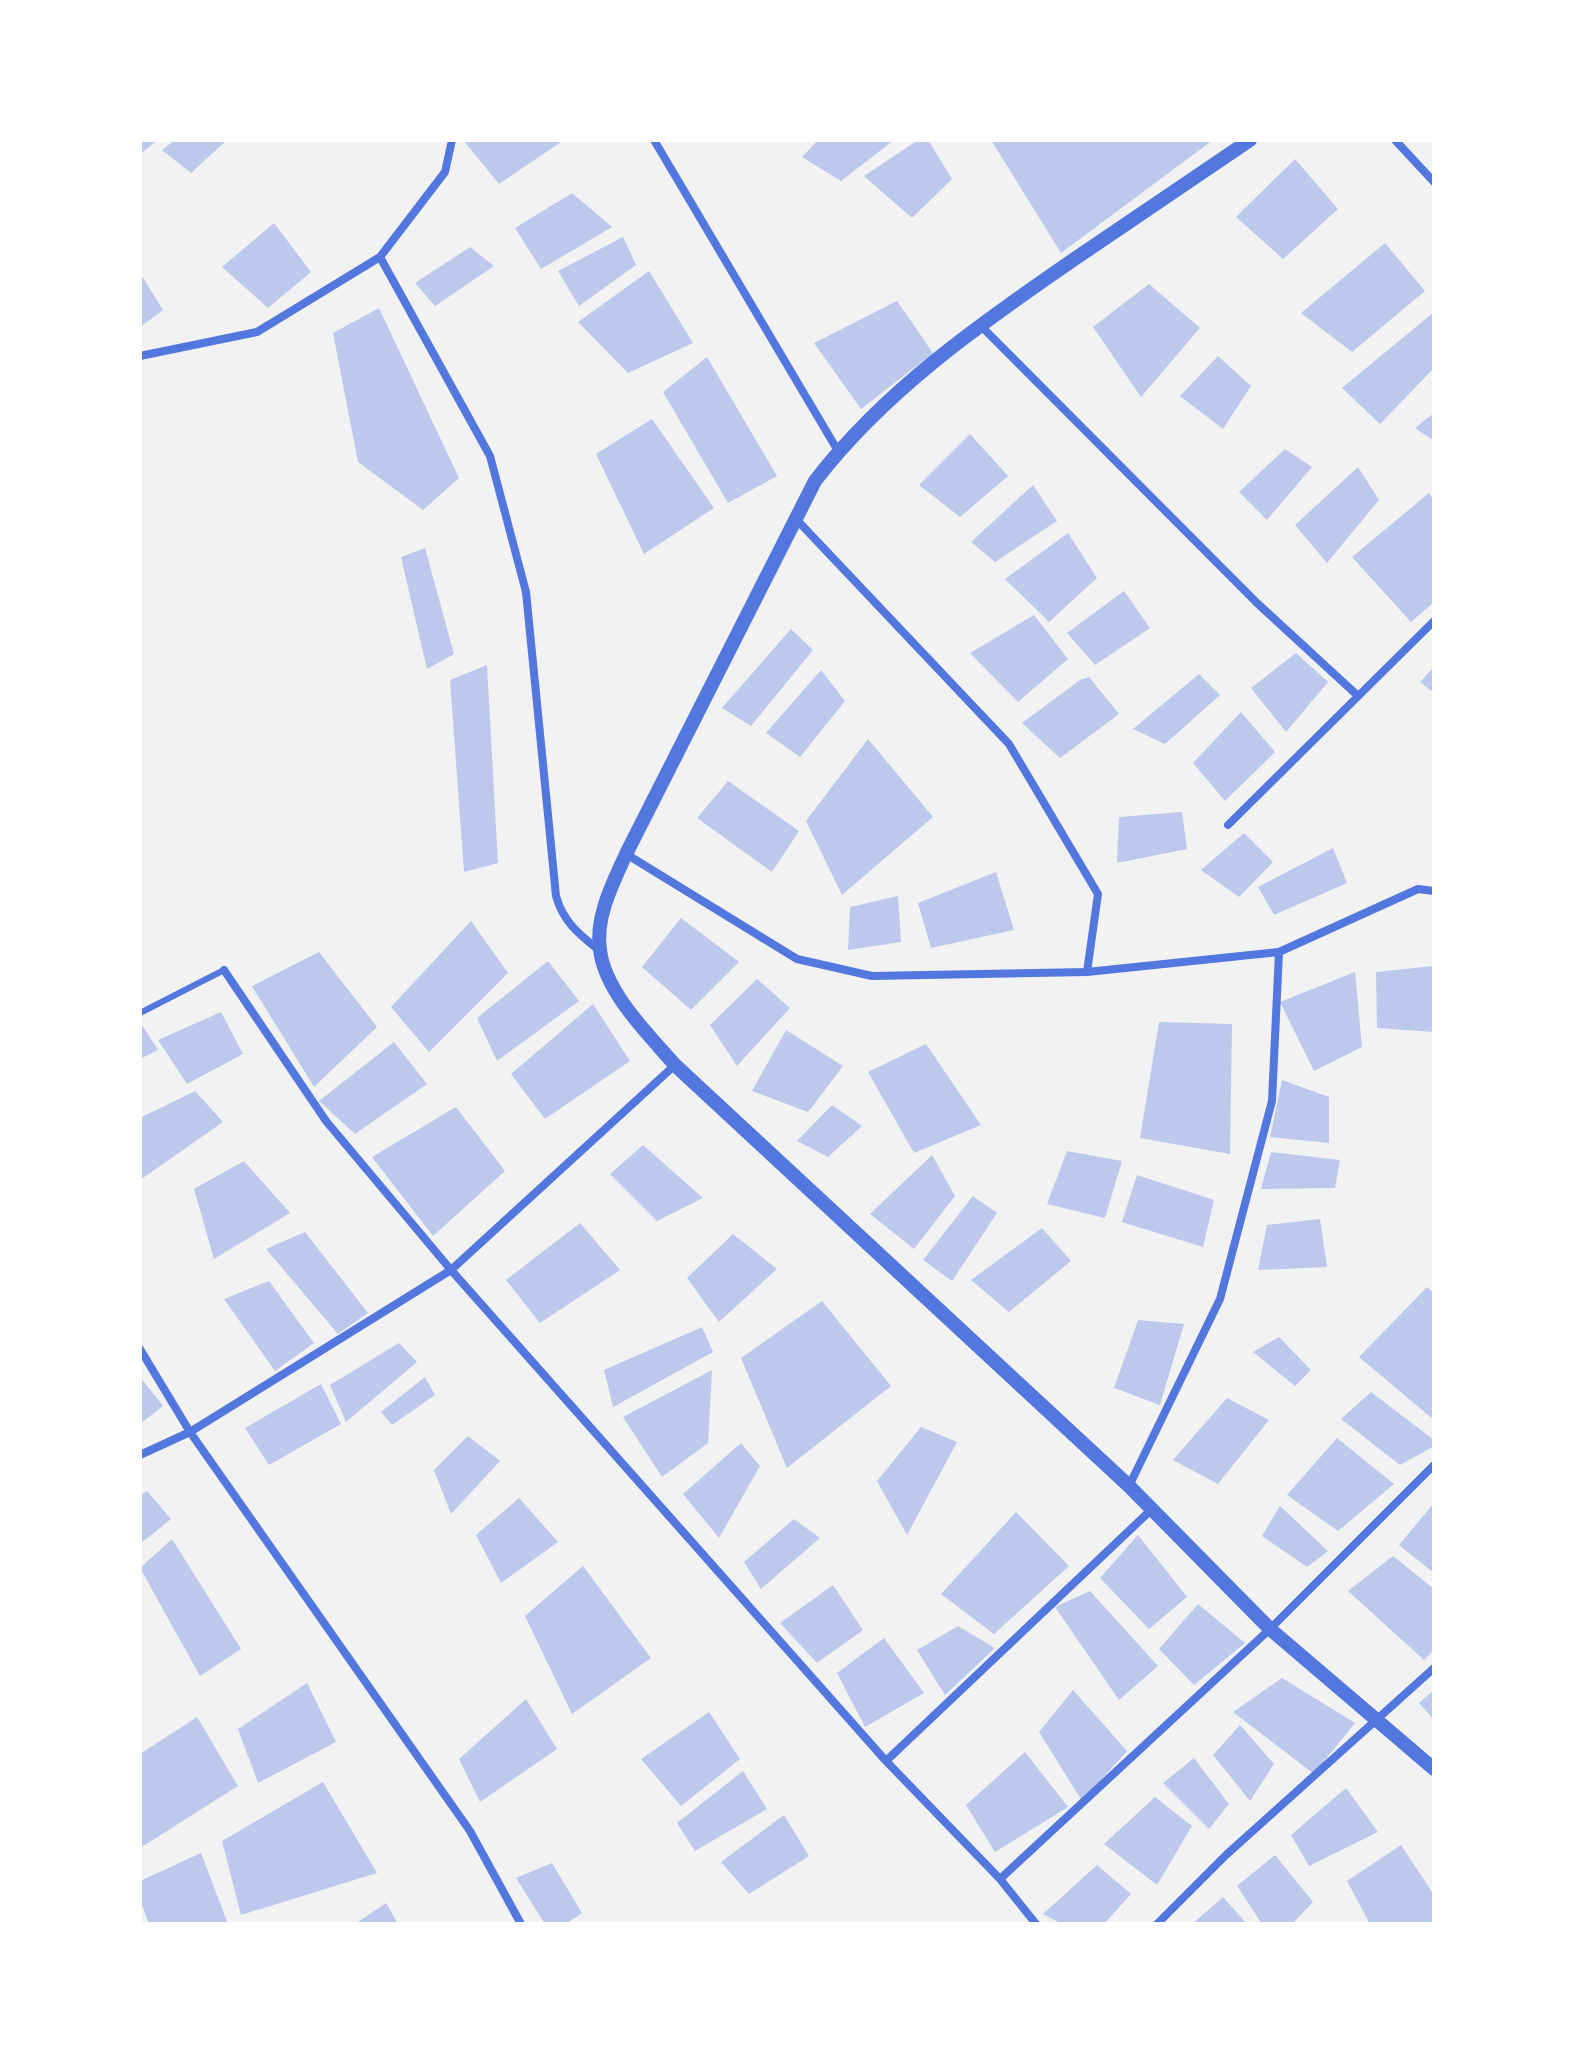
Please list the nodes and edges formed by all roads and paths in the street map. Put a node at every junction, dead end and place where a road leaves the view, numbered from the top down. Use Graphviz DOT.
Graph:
graph roads {
  1 [pos="452,140"];
  2 [pos="654,140"];
  3 [pos="1250,140"];
  4 [pos="1395,140"];
  5 [pos="1434,182"];
  6 [pos="380,257"];
  7 [pos="979,324"];
  8 [pos="140,356"];
  9 [pos="838,451"];
  10 [pos="796,519"];
  11 [pos="1434,621"];
  12 [pos="1357,695"];
  13 [pos="1228,825"];
  14 [pos="626,854"];
  15 [pos="1434,891"];
  16 [pos="600,951"];
  17 [pos="1279,952"];
  18 [pos="224,970"];
  19 [pos="1087,972"];
  20 [pos="140,1013"];
  21 [pos="675,1065"];
  22 [pos="451,1270"];
  23 [pos="140,1349"];
  24 [pos="190,1432"];
  25 [pos="140,1455"];
  26 [pos="1434,1465"];
  27 [pos="1129,1486"];
  28 [pos="1152,1509"];
  29 [pos="1270,1629"];
  30 [pos="1434,1668"];
  31 [pos="1376,1718"];
  32 [pos="886,1761"];
  33 [pos="1434,1769"];
  34 [pos="1000,1879"];
  35 [pos="521,1924"];
  36 [pos="1036,1924"];
  37 [pos="1157,1924"];
  1 -- 6 [label="street"];
  2 -- 9 [label="street"];
  3 -- 7 [label="street"];
  4 -- 5 [label="street"];
  6 -- 8 [label="street"];
  6 -- 16 [label="street"];
  7 -- 9 [label="street"];
  7 -- 12 [label="street"];
  9 -- 10 [label="street"];
  10 -- 14 [label="street"];
  10 -- 19 [label="street"];
  11 -- 12 [label="street"];
  12 -- 13 [label="street"];
  14 -- 16 [label="street"];
  14 -- 19 [label="street"];
  15 -- 17 [label="street"];
  16 -- 21 [label="street"];
  17 -- 19 [label="street"];
  17 -- 27 [label="street"];
  18 -- 20 [label="lane"];
  18 -- 22 [label="street"];
  21 -- 22 [label="street"];
  21 -- 27 [label="street"];
  22 -- 24 [label="street"];
  22 -- 32 [label="street"];
  23 -- 24 [label="street"];
  24 -- 25 [label="street"];
  24 -- 35 [label="street"];
  26 -- 29 [label="street"];
  27 -- 28 [label="street"];
  28 -- 29 [label="street"];
  28 -- 32 [label="street"];
  29 -- 31 [label="street"];
  29 -- 34 [label="street"];
  30 -- 31 [label="street"];
  31 -- 33 [label="street"];
  31 -- 37 [label="street"];
  32 -- 34 [label="street"];
  34 -- 36 [label="street"];
}
